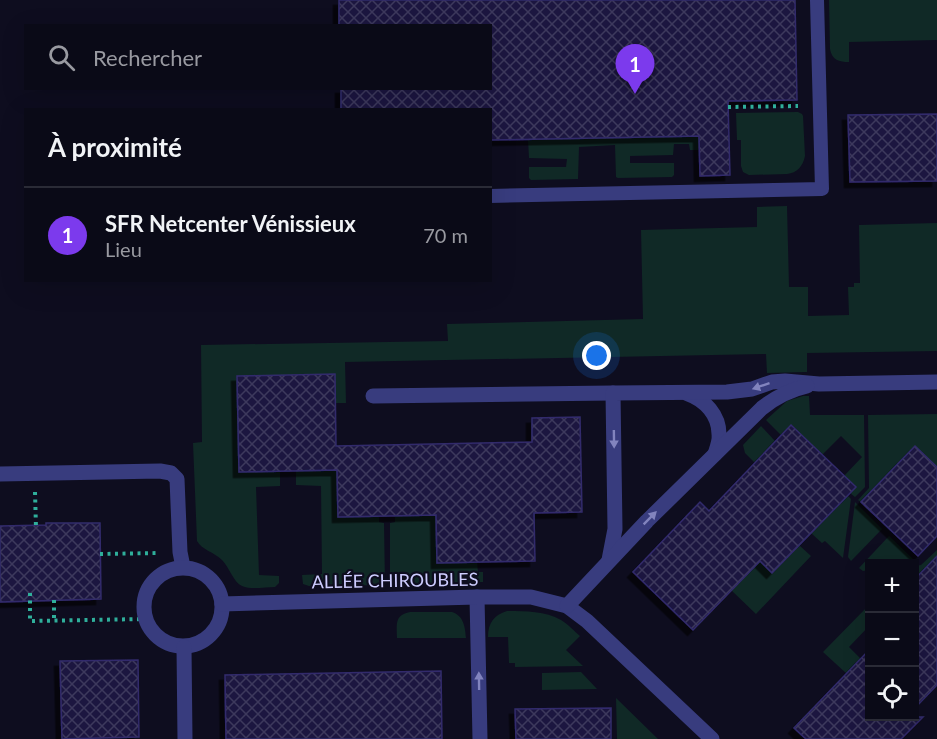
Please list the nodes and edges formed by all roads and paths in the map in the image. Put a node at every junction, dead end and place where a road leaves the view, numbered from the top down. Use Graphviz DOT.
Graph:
graph roads {
  1 [pos="817,0"];
  2 [pos="798,106"];
  3 [pos="728,107"];
  4 [pos="492,196"];
  5 [pos="937,382"];
  6 [pos="819,384"];
  7 [pos="613,393"];
  8 [pos="684,393"];
  9 [pos="373,396"];
  10 [pos="715,454"];
  11 [pos="35,473"];
  12 [pos="0,474"];
  13 [pos="36,528"];
  14 [pos="100,554"];
  15 [pos="182,560"];
  16 [pos="609,560"];
  17 [pos="30,593"];
  18 [pos="477,597"];
  19 [pos="54,600"];
  20 [pos="222,604"];
  21 [pos="567,606"];
  22 [pos="145,619"];
  23 [pos="54,620"];
  24 [pos="184,647"];
  25 [pos="185,739"];
  26 [pos="480,739"];
  27 [pos="712,739"];
  1 -- 4 [label="lane"];
  2 -- 3 [label="path"];
  5 -- 6 [label="street"];
  6 -- 8 [label="street, one-way"];
  6 -- 10 [label="street"];
  7 -- 8 [label="street"];
  7 -- 9 [label="street"];
  7 -- 16 [label="street, one-way"];
  8 -- 10 [label="street"];
  16 -- 10 [label="street, one-way"];
  11 -- 12 [label="street"];
  11 -- 13 [label="path"];
  11 -- 15 [label="street"];
  14 -- 15 [label="path"];
  15 -- 20 [label="street"];
  15 -- 22 [label="street"];
  16 -- 21 [label="street"];
  17 -- 23 [label="path"];
  18 -- 20 [label="street, ALLÉE CHIROUBLES"];
  18 -- 21 [label="street, ALLÉE CHIROUBLES"];
  26 -- 18 [label="street, one-way"];
  19 -- 23 [label="path"];
  20 -- 24 [label="street"];
  21 -- 27 [label="street, ALLÉE CHIROUBLES"];
  22 -- 23 [label="path"];
  22 -- 24 [label="street"];
  24 -- 25 [label="street"];
}
